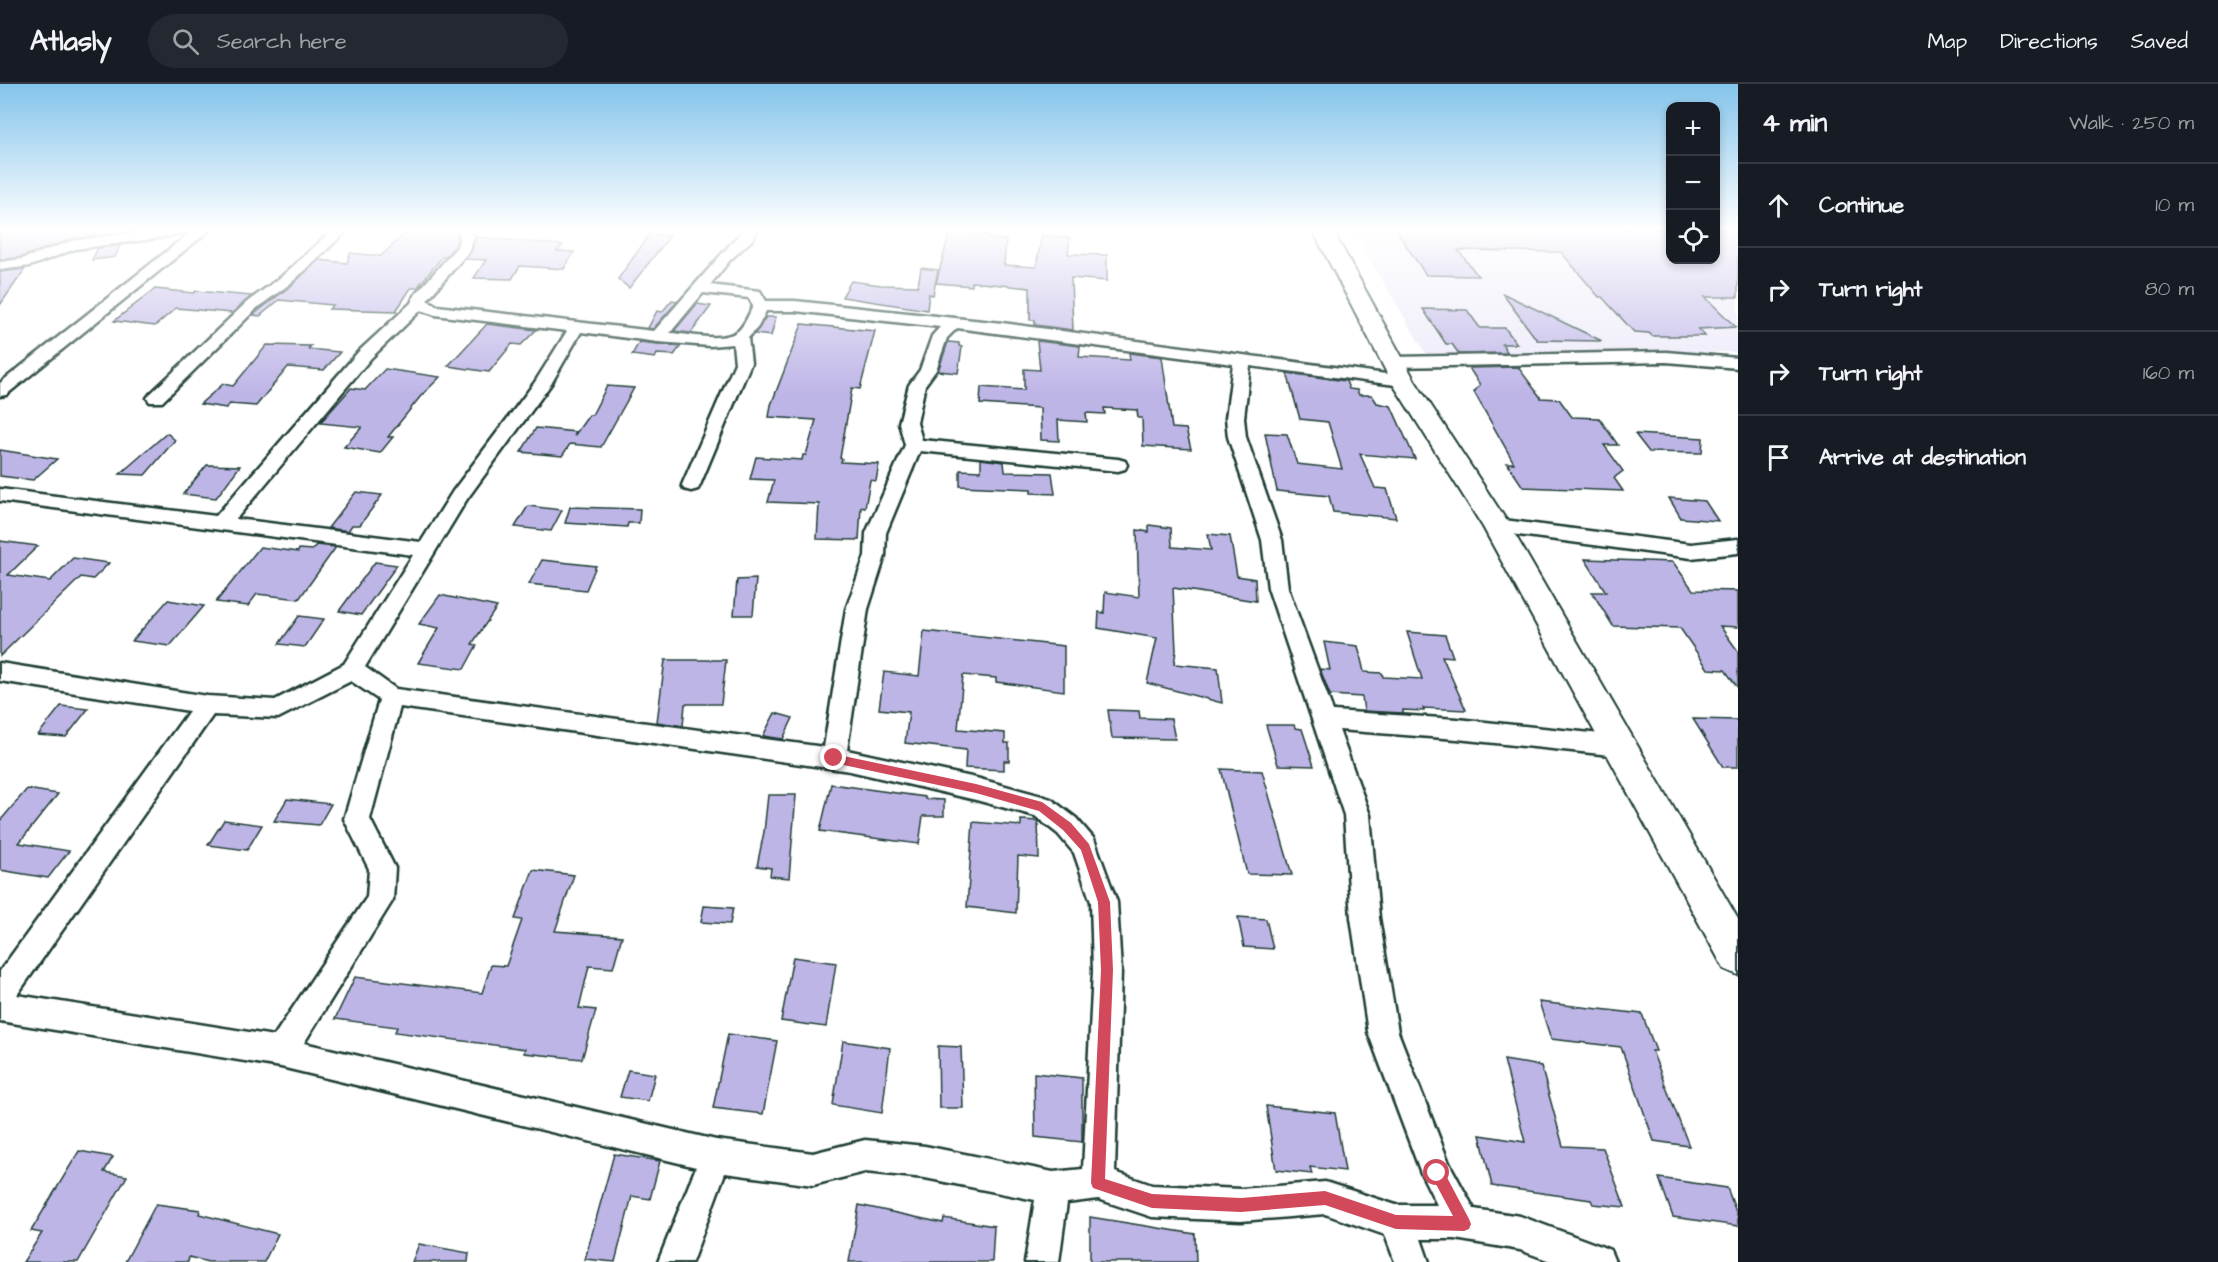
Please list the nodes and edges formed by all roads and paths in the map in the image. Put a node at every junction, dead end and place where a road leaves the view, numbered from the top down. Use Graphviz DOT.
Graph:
graph roads {
  1 [pos="135,284"];
  2 [pos="281,284"];
  3 [pos="432,284"];
  4 [pos="703,284"];
  5 [pos="1351,284"];
  6 [pos="700,288"];
  7 [pos="419,304"];
  8 [pos="761,306"];
  9 [pos="952,323"];
  10 [pos="576,328"];
  11 [pos="658,337"];
  12 [pos="741,337"];
  13 [pos="1242,361"];
  14 [pos="1738,363"];
  15 [pos="1398,371"];
  16 [pos="0,391"];
  17 [pos="156,398"];
  18 [pos="914,445"];
  19 [pos="1118,465"];
  20 [pos="691,485"];
  21 [pos="0,495"];
  22 [pos="221,523"];
  23 [pos="1496,526"];
  24 [pos="1738,546"];
  25 [pos="427,549"];
  26 [pos="352,670"];
  27 [pos="0,672"];
  28 [pos="391,697"];
  29 [pos="207,705"];
  30 [pos="1326,722"];
  31 [pos="1620,746"];
  32 [pos="834,758"];
  33 [pos="1738,956"];
  34 [pos="0,995"];
  35 [pos="0,1007"];
  36 [pos="281,1052"];
  37 [pos="716,1156"];
  38 [pos="1098,1183"];
  39 [pos="1053,1188"];
  40 [pos="1396,1222"];
  41 [pos="1464,1224"];
  42 [pos="675,1262"];
  43 [pos="1042,1262"];
  44 [pos="1412,1262"];
  45 [pos="1598,1262"];
  1 -- 16 [label="street"];
  2 -- 17 [label="street"];
  3 -- 7 [label="street"];
  4 -- 6 [label="street"];
  5 -- 15 [label="street"];
  6 -- 8 [label="street"];
  6 -- 11 [label="street"];
  7 -- 10 [label="street"];
  7 -- 22 [label="street"];
  8 -- 9 [label="street"];
  8 -- 12 [label="street"];
  9 -- 13 [label="street"];
  9 -- 18 [label="street"];
  10 -- 11 [label="street"];
  10 -- 25 [label="street"];
  11 -- 12 [label="street"];
  12 -- 20 [label="street"];
  13 -- 15 [label="street"];
  13 -- 30 [label="street"];
  14 -- 15 [label="street"];
  15 -- 23 [label="street"];
  18 -- 19 [label="street"];
  18 -- 32 [label="street"];
  21 -- 22 [label="street"];
  22 -- 25 [label="street"];
  23 -- 24 [label="street"];
  23 -- 31 [label="street"];
  25 -- 26 [label="street"];
  26 -- 28 [label="street"];
  26 -- 29 [label="street"];
  27 -- 29 [label="street"];
  28 -- 32 [label="street"];
  28 -- 36 [label="street"];
  29 -- 34 [label="street"];
  30 -- 31 [label="street"];
  30 -- 41 [label="street"];
  31 -- 33 [label="street"];
  32 -- 38 [label="street"];
  35 -- 36 [label="street"];
  36 -- 37 [label="street"];
  37 -- 39 [label="street"];
  37 -- 42 [label="street"];
  38 -- 39 [label="street"];
  38 -- 40 [label="street"];
  39 -- 43 [label="street"];
  40 -- 41 [label="street"];
  40 -- 44 [label="street"];
  41 -- 45 [label="street"];
}
